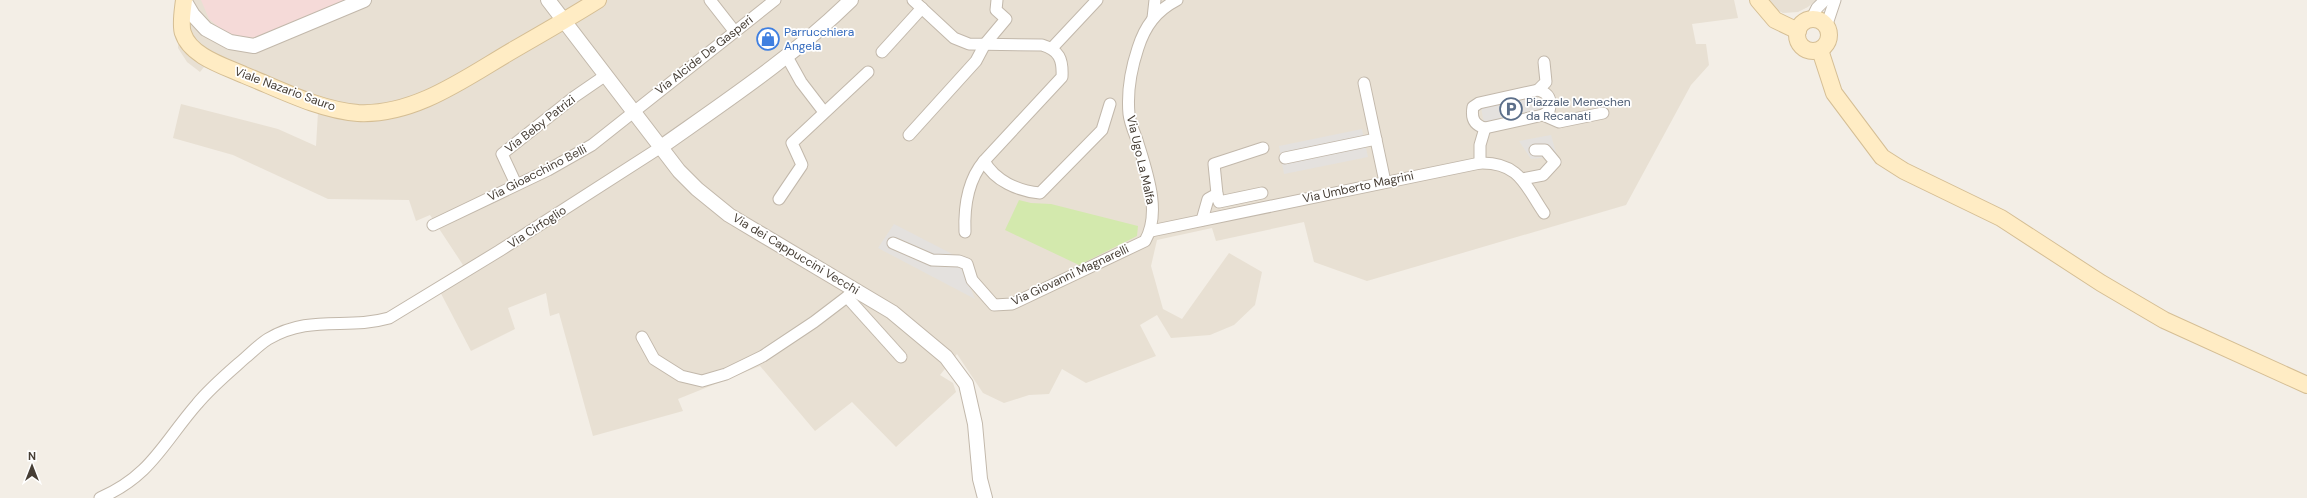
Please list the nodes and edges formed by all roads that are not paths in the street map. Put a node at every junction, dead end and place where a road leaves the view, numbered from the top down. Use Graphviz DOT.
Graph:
graph roads {
  1 [pos="184,0"];
  2 [pos="364,0"];
  3 [pos="548,0"];
  4 [pos="598,0"];
  5 [pos="710,0"];
  6 [pos="774,0"];
  7 [pos="851,0"];
  8 [pos="913,0"];
  9 [pos="997,0"];
  10 [pos="1097,0"];
  11 [pos="1155,0"];
  12 [pos="1177,0"];
  13 [pos="1825,0"];
  14 [pos="1835,0"];
  15 [pos="1761,4"];
  16 [pos="922,8"];
  17 [pos="1153,18"];
  18 [pos="1811,20"];
  19 [pos="565,21"];
  20 [pos="1826,27"];
  21 [pos="1798,31"];
  22 [pos="735,32"];
  23 [pos="985,44"];
  24 [pos="1052,48"];
  25 [pos="1820,50"];
  26 [pos="882,52"];
  27 [pos="786,55"];
  28 [pos="1544,62"];
  29 [pos="868,72"];
  30 [pos="606,75"];
  31 [pos="1364,82"];
  32 [pos="1538,90"];
  33 [pos="1110,104"];
  34 [pos="634,110"];
  35 [pos="824,112"];
  36 [pos="1602,114"];
  37 [pos="1543,115"];
  38 [pos="1485,128"];
  39 [pos="909,136"];
  40 [pos="1376,140"];
  41 [pos="661,147"];
  42 [pos="1263,148"];
  43 [pos="1535,150"];
  44 [pos="1285,158"];
  45 [pos="984,161"];
  46 [pos="1480,163"];
  47 [pos="1522,179"];
  48 [pos="1385,182"];
  49 [pos="516,184"];
  50 [pos="1262,193"];
  51 [pos="1217,194"];
  52 [pos="779,199"];
  53 [pos="1544,214"];
  54 [pos="1202,220"];
  55 [pos="433,225"];
  56 [pos="965,232"];
  57 [pos="1148,236"];
  58 [pos="893,243"];
  59 [pos="851,293"];
  60 [pos="642,337"];
  61 [pos="901,356"];
  62 [pos="2307,385"];
  63 [pos="100,498"];
  64 [pos="984,498"];
  1 -- 2 [label="street"];
  1 -- 19 [label="main road, Viale Nazario Sauro"];
  3 -- 19 [label="street, Via dei Cappuccini Vecchi"];
  4 -- 19 [label="main road, Viale Nazario Sauro"];
  5 -- 22 [label="street"];
  6 -- 22 [label="street, Via Alcide De Gasperi"];
  7 -- 27 [label="street"];
  8 -- 16 [label="street"];
  9 -- 23 [label="street"];
  10 -- 24 [label="street"];
  11 -- 17 [label="street"];
  12 -- 17 [label="street, Via Ugo La Malfa"];
  13 -- 18 [label="street"];
  14 -- 20 [label="street"];
  15 -- 21 [label="main road"];
  16 -- 23 [label="street"];
  16 -- 26 [label="street"];
  17 -- 57 [label="street, Via Ugo La Malfa"];
  18 -- 20 [label="main road"];
  18 -- 21 [label="main road"];
  19 -- 30 [label="street, Via dei Cappuccini Vecchi"];
  20 -- 25 [label="main road"];
  21 -- 25 [label="main road"];
  22 -- 34 [label="street, Via Alcide De Gasperi"];
  23 -- 24 [label="street"];
  23 -- 39 [label="street"];
  24 -- 45 [label="street"];
  25 -- 62 [label="main road"];
  27 -- 35 [label="street"];
  27 -- 41 [label="street"];
  28 -- 32 [label="street"];
  29 -- 35 [label="street"];
  30 -- 34 [label="street, Via dei Cappuccini Vecchi"];
  30 -- 49 [label="street, Via Beby Patrizi"];
  31 -- 40 [label="street"];
  32 -- 37 [label="street"];
  32 -- 38 [label="street"];
  33 -- 45 [label="street"];
  34 -- 41 [label="street, Via dei Cappuccini Vecchi"];
  34 -- 49 [label="street, Via Gioacchino Belli"];
  35 -- 52 [label="street"];
  36 -- 37 [label="street"];
  37 -- 38 [label="street"];
  38 -- 46 [label="street"];
  40 -- 44 [label="street"];
  40 -- 48 [label="street"];
  41 -- 59 [label="street, Via dei Cappuccini Vecchi"];
  41 -- 63 [label="street, Via Cirfoglio"];
  42 -- 51 [label="street"];
  43 -- 47 [label="street"];
  45 -- 56 [label="street"];
  46 -- 47 [label="street, Via Umberto Magrini"];
  46 -- 48 [label="street, Via Umberto Magrini"];
  47 -- 53 [label="street, Via Umberto Magrini"];
  48 -- 54 [label="street, Via Umberto Magrini"];
  49 -- 55 [label="street, Via Gioacchino Belli"];
  50 -- 51 [label="street"];
  51 -- 54 [label="street"];
  54 -- 57 [label="street, Via Umberto Magrini"];
  57 -- 58 [label="street, Via Giovanni Magnarelli"];
  59 -- 60 [label="street"];
  59 -- 61 [label="street"];
  59 -- 64 [label="street, Via dei Cappuccini Vecchi"];
}
